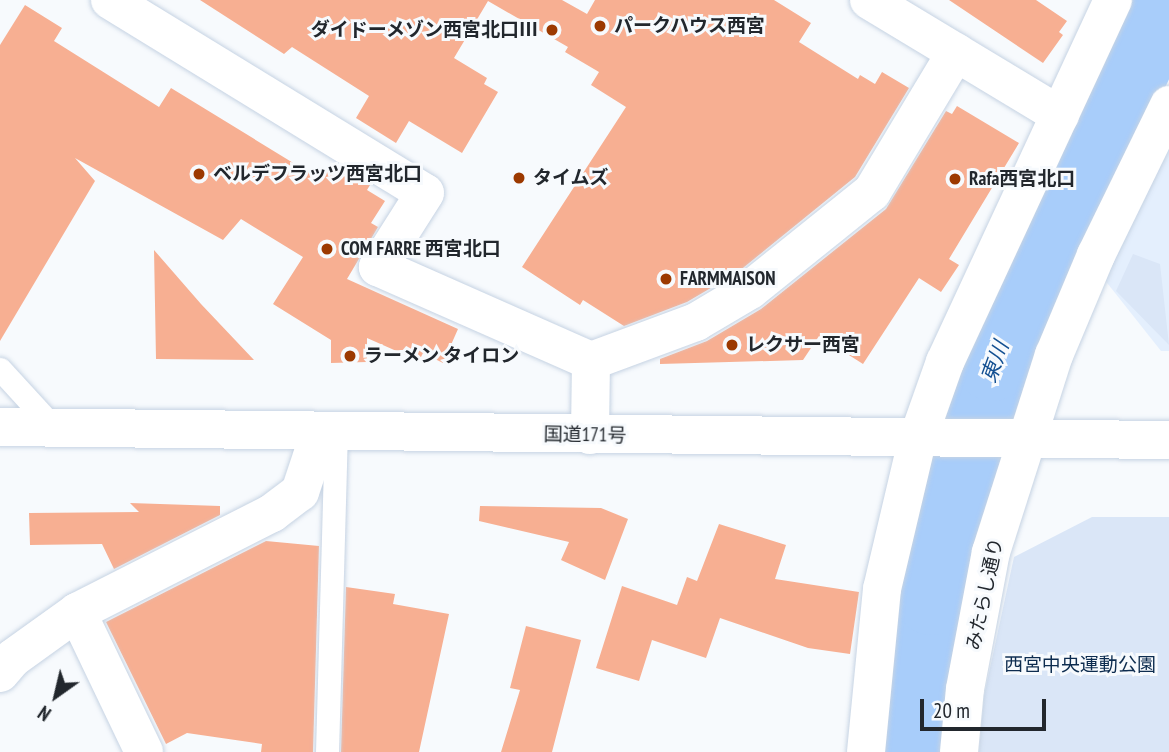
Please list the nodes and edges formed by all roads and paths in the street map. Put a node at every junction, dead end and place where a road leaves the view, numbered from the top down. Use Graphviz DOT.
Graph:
graph roads {
  1 [pos="110,0"];
  2 [pos="869,0"];
  3 [pos="1113,0"];
  4 [pos="956,52"];
  5 [pos="1169,106"];
  6 [pos="1060,115"];
  7 [pos="591,361"];
  8 [pos="0,369"];
  9 [pos="0,427"];
  10 [pos="54,428"];
  11 [pos="328,432"];
  12 [pos="590,435"];
  13 [pos="924,440"];
  14 [pos="1018,440"];
  15 [pos="1169,440"];
  16 [pos="77,611"];
  17 [pos="0,673"];
  18 [pos="144,752"];
  19 [pos="327,752"];
  20 [pos="866,752"];
  21 [pos="959,752"];
  1 -- 7 [label="main road"];
  2 -- 4 [label="main road"];
  3 -- 6 [label="main road"];
  4 -- 6 [label="main road"];
  4 -- 7 [label="main road"];
  5 -- 14 [label="main road, みたらし通り"];
  6 -- 13 [label="main road"];
  7 -- 12 [label="main road"];
  8 -- 10 [label="lane"];
  9 -- 10 [label="main road, 国道171号"];
  10 -- 11 [label="main road, 国道171号"];
  11 -- 12 [label="main road, 国道171号"];
  11 -- 16 [label="main road"];
  11 -- 19 [label="lane"];
  12 -- 13 [label="main road, 国道171号"];
  13 -- 14 [label="main road, 国道171号"];
  13 -- 20 [label="main road"];
  14 -- 15 [label="main road, 国道171号"];
  14 -- 21 [label="main road, みたらし通り"];
  16 -- 17 [label="main road"];
  16 -- 18 [label="main road"];
}
